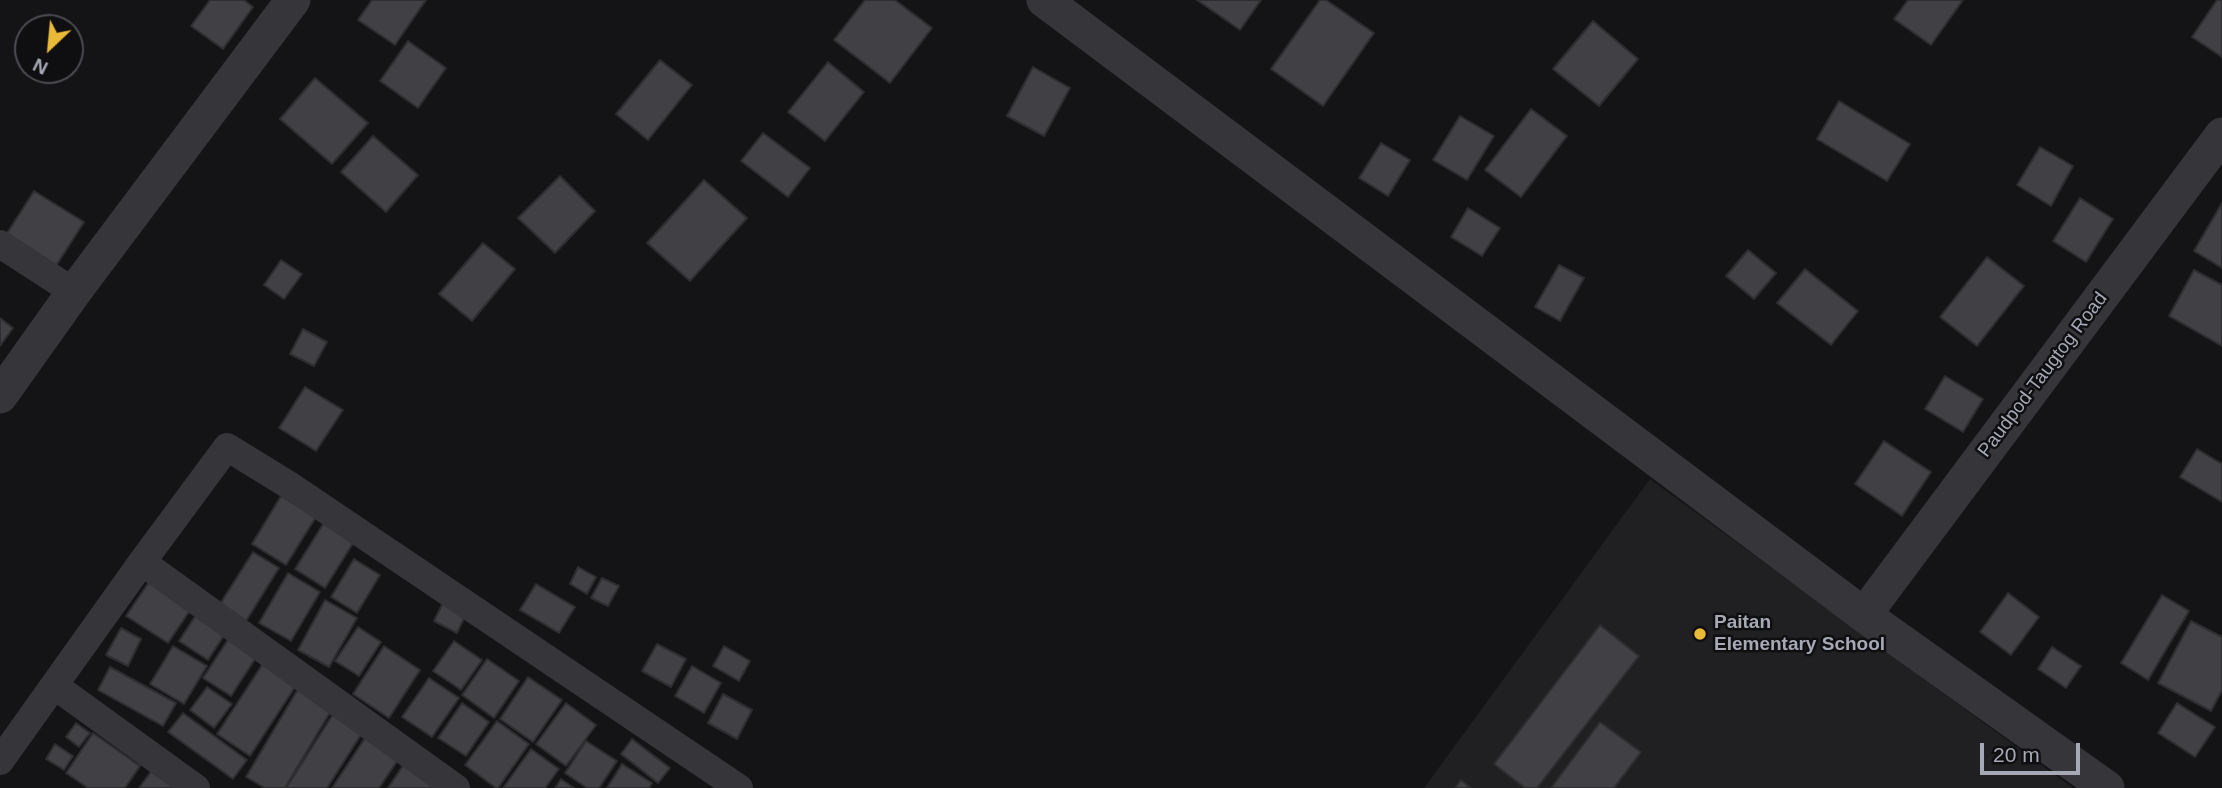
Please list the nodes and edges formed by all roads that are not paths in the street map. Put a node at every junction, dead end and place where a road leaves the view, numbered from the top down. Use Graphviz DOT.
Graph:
graph roads {
  1 [pos="293,0"];
  2 [pos="1044,0"];
  3 [pos="2222,135"];
  4 [pos="0,244"];
  5 [pos="74,292"];
  6 [pos="0,396"];
  7 [pos="142,562"];
  8 [pos="1864,615"];
  9 [pos="55,686"];
  10 [pos="0,761"];
  11 [pos="196,788"];
  12 [pos="456,788"];
  13 [pos="739,788"];
  14 [pos="2106,788"];
  1 -- 5 [label="street"];
  2 -- 8 [label="street"];
  3 -- 8 [label="street, Paudpod-Taugtog Road"];
  4 -- 5 [label="street"];
  5 -- 6 [label="street"];
  7 -- 9 [label="street"];
  7 -- 12 [label="street"];
  7 -- 13 [label="street"];
  8 -- 14 [label="street"];
  9 -- 10 [label="street"];
  9 -- 11 [label="street"];
}
